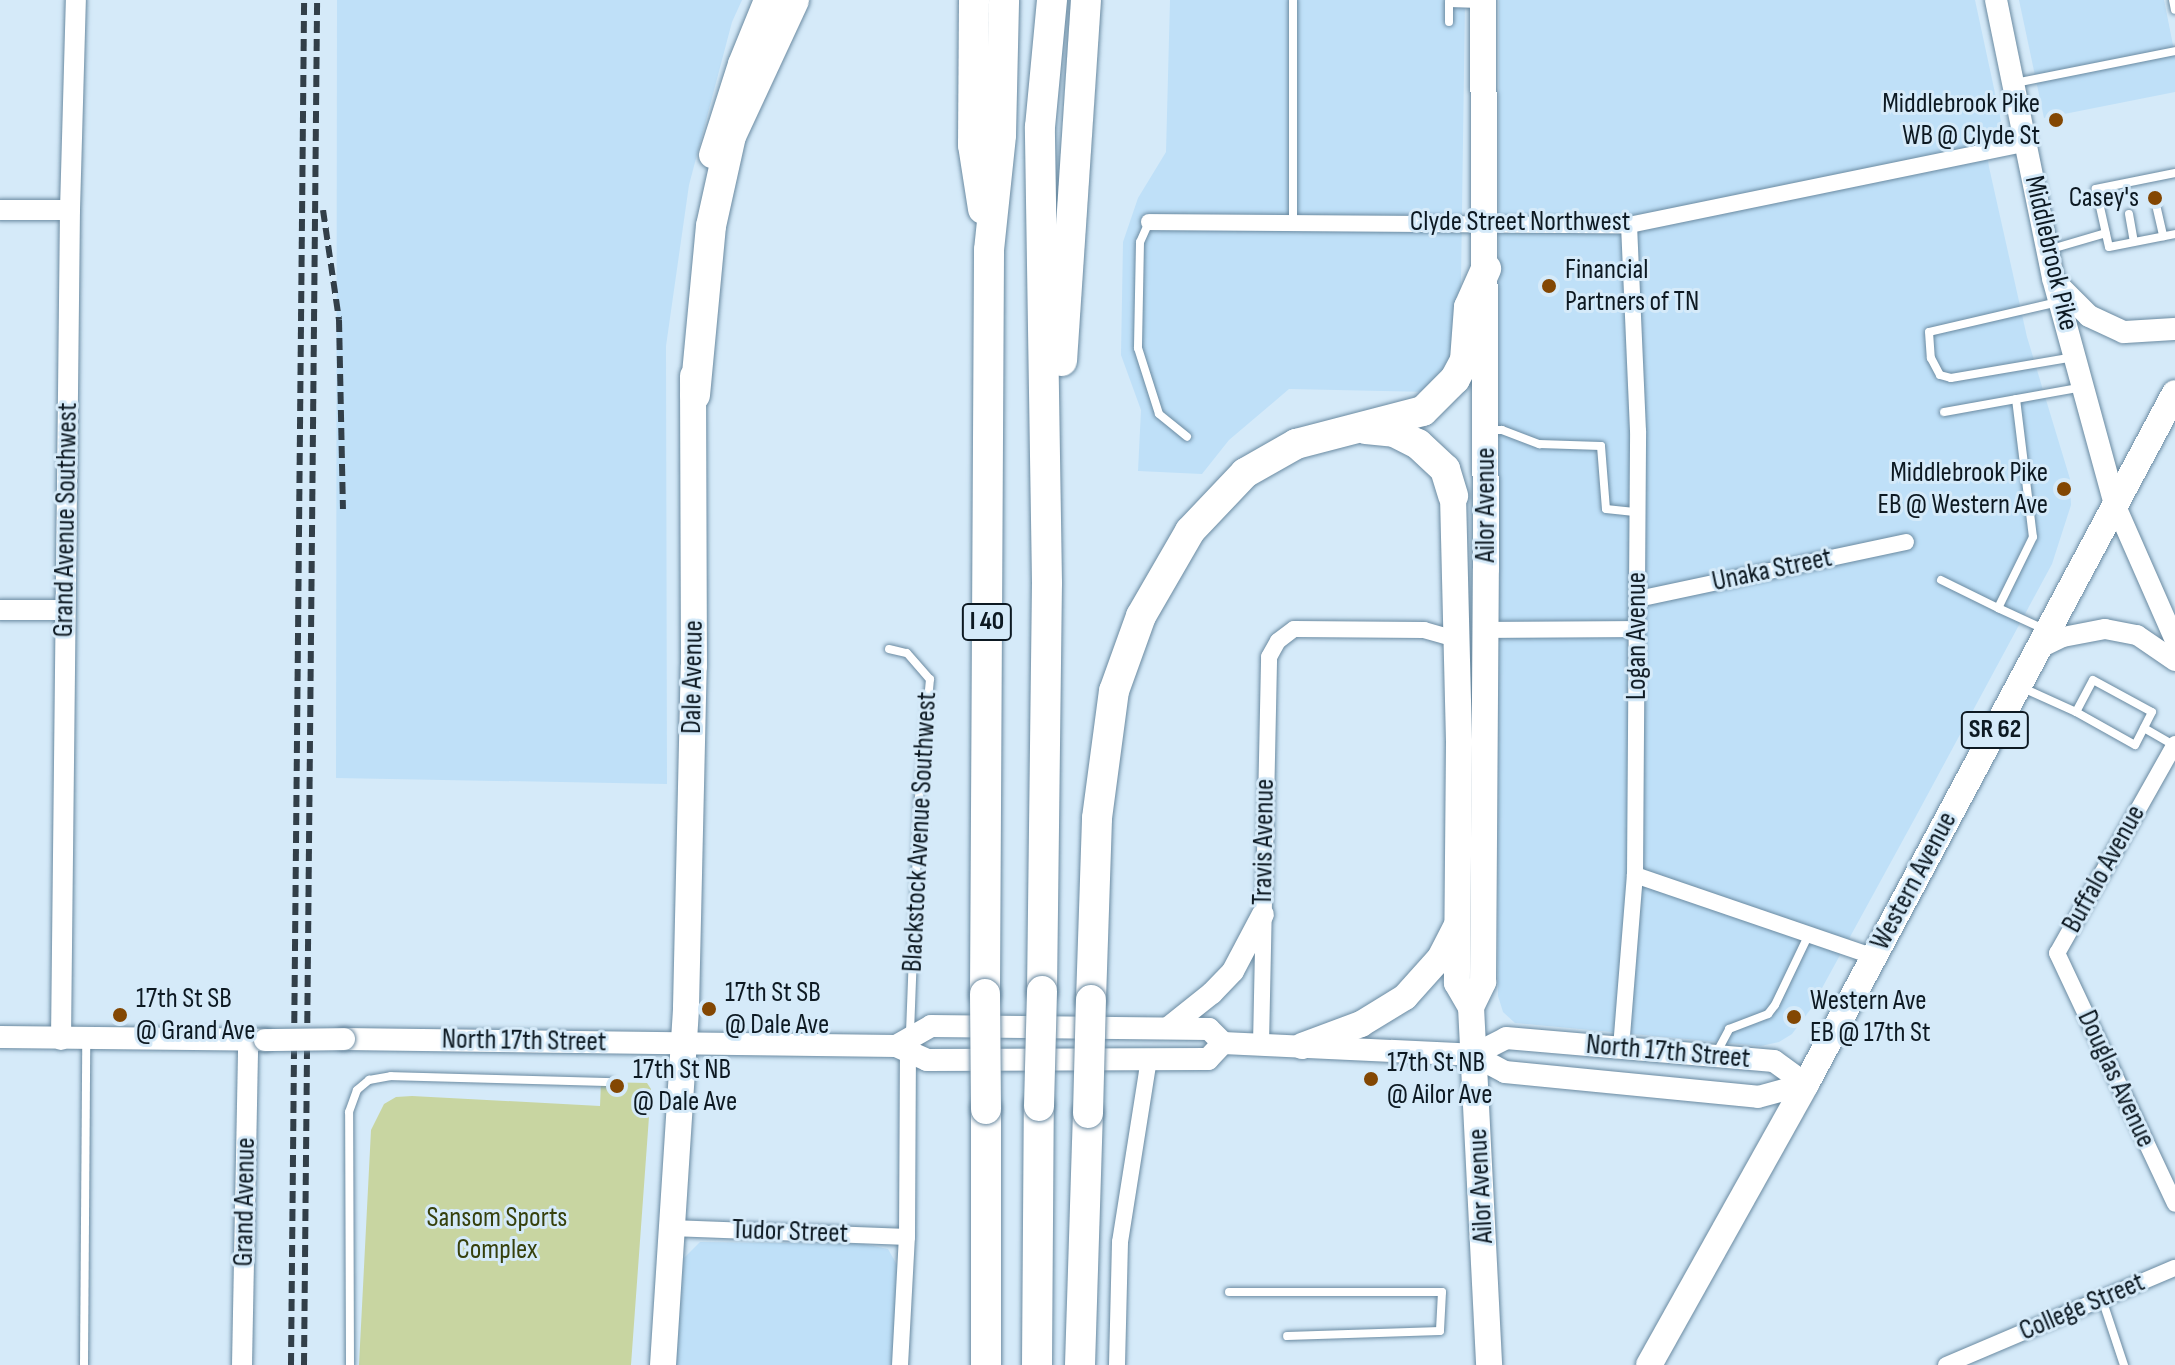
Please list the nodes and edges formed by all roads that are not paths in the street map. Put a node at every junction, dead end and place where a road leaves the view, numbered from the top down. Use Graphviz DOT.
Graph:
graph roads {
  1 [pos="76,0"];
  2 [pos="767,0"];
  3 [pos="794,0"];
  4 [pos="974,0"];
  5 [pos="1004,0"];
  6 [pos="1052,0"];
  7 [pos="1086,0"];
  8 [pos="1293,0"];
  9 [pos="1996,0"];
  10 [pos="2173,0"];
  11 [pos="1449,1"];
  12 [pos="1483,2"];
  13 [pos="2175,10"];
  14 [pos="1449,22"];
  15 [pos="2175,51"];
  16 [pos="2014,83"];
  17 [pos="2027,143"];
  18 [pos="2175,173"];
  19 [pos="2157,209"];
  20 [pos="0,210"];
  21 [pos="70,210"];
  22 [pos="2129,214"];
  23 [pos="1149,222"];
  24 [pos="1293,222"];
  25 [pos="1484,223"];
  26 [pos="1629,225"];
  27 [pos="2106,233"];
  28 [pos="2175,234"];
  29 [pos="2163,236"];
  30 [pos="2134,242"];
  31 [pos="989,250"];
  32 [pos="2047,250"];
  33 [pos="1486,269"];
  34 [pos="2053,278"];
  35 [pos="2059,302"];
  36 [pos="2175,329"];
  37 [pos="2074,357"];
  38 [pos="2084,387"];
  39 [pos="2175,393"];
  40 [pos="695,395"];
  41 [pos="2016,399"];
  42 [pos="1944,412"];
  43 [pos="1356,428"];
  44 [pos="1486,430"];
  45 [pos="1187,437"];
  46 [pos="1453,496"];
  47 [pos="2115,504"];
  48 [pos="1637,512"];
  49 [pos="1906,542"];
  50 [pos="1941,580"];
  51 [pos="1047,583"];
  52 [pos="1638,599"];
  53 [pos="1998,608"];
  54 [pos="0,610"];
  55 [pos="65,610"];
  56 [pos="1637,629"];
  57 [pos="1485,630"];
  58 [pos="1458,640"];
  59 [pos="2043,640"];
  60 [pos="2175,641"];
  61 [pos="889,649"];
  62 [pos="2175,661"];
  63 [pos="2018,686"];
  64 [pos="2076,712"];
  65 [pos="2144,728"];
  66 [pos="2175,744"];
  67 [pos="1635,875"];
  68 [pos="1263,914"];
  69 [pos="1458,923"];
  70 [pos="1810,934"];
  71 [pos="2057,953"];
  72 [pos="1874,957"];
  73 [pos="1471,1007"];
  74 [pos="1168,1028"];
  75 [pos="0,1037"];
  76 [pos="61,1040"];
  77 [pos="256,1040"];
  78 [pos="86,1041"];
  79 [pos="684,1043"];
  80 [pos="1223,1043"];
  81 [pos="1261,1044"];
  82 [pos="905,1045"];
  83 [pos="1302,1046"];
  84 [pos="1621,1048"];
  85 [pos="1473,1055"];
  86 [pos="1716,1056"];
  87 [pos="1149,1059"];
  88 [pos="611,1082"];
  89 [pos="1806,1084"];
  90 [pos="2175,1204"];
  91 [pos="672,1228"];
  92 [pos="907,1237"];
  93 [pos="986,1262"];
  94 [pos="2175,1268"];
  95 [pos="1229,1292"];
  96 [pos="2102,1299"];
  97 [pos="1287,1336"];
  98 [pos="1975,1359"];
  99 [pos="84,1365"];
  100 [pos="242,1365"];
  101 [pos="350,1365"];
  102 [pos="663,1365"];
  103 [pos="900,1365"];
  104 [pos="977,1365"];
  105 [pos="986,1365"];
  106 [pos="1037,1365"];
  107 [pos="1080,1365"];
  108 [pos="1117,1365"];
  109 [pos="1489,1365"];
  110 [pos="1649,1365"];
  111 [pos="1946,1365"];
  112 [pos="2124,1365"];
  1 -- 21 [label="street, Grand Avenue Southwest"];
  2 -- 40 [label="main road, Dale Avenue"];
  3 -- 40 [label="highway"];
  4 -- 31 [label="highway"];
  5 -- 31 [label="highway, I 40"];
  6 -- 51 [label="highway, I 40"];
  7 -- 51 [label="highway"];
  8 -- 24 [label="lane"];
  9 -- 16 [label="main road, Middlebrook Pike"];
  10 -- 13 [label="lane"];
  11 -- 12 [label="lane"];
  11 -- 14 [label="lane"];
  12 -- 25 [label="main road, Ailor Avenue"];
  15 -- 16 [label="lane"];
  16 -- 17 [label="main road, Middlebrook Pike"];
  17 -- 26 [label="street, Clyde Street Northwest"];
  17 -- 32 [label="main road, Middlebrook Pike"];
  18 -- 27 [label="lane"];
  19 -- 29 [label="lane"];
  20 -- 21 [label="street"];
  21 -- 55 [label="street, Grand Avenue Southwest"];
  22 -- 30 [label="lane"];
  23 -- 24 [label="street, Clyde Street Northwest"];
  23 -- 45 [label="lane"];
  24 -- 25 [label="street, Clyde Street Northwest"];
  25 -- 26 [label="street, Clyde Street Northwest"];
  25 -- 33 [label="main road, Ailor Avenue"];
  26 -- 48 [label="street, Logan Avenue"];
  27 -- 30 [label="lane"];
  27 -- 32 [label="lane"];
  28 -- 29 [label="lane"];
  29 -- 30 [label="lane"];
  31 -- 93 [label="highway, I 40, bridge"];
  32 -- 34 [label="main road, Middlebrook Pike"];
  33 -- 43 [label="highway"];
  33 -- 44 [label="main road, Ailor Avenue"];
  34 -- 35 [label="main road, Middlebrook Pike"];
  34 -- 36 [label="main road"];
  35 -- 37 [label="main road, Middlebrook Pike"];
  35 -- 37 [label="lane"];
  37 -- 38 [label="main road, Middlebrook Pike"];
  38 -- 41 [label="lane"];
  38 -- 47 [label="main road, Middlebrook Pike"];
  39 -- 47 [label="main road, Western Avenue / SR 62"];
  40 -- 79 [label="main road, Dale Avenue"];
  41 -- 42 [label="lane"];
  41 -- 53 [label="lane"];
  43 -- 46 [label="highway"];
  43 -- 107 [label="highway, bridge"];
  44 -- 48 [label="lane"];
  44 -- 57 [label="main road, Ailor Avenue"];
  46 -- 58 [label="main road, Ailor Avenue"];
  47 -- 59 [label="main road, Western Avenue / SR 62"];
  47 -- 60 [label="street"];
  48 -- 52 [label="street, Logan Avenue"];
  49 -- 52 [label="street, Unaka Street"];
  50 -- 53 [label="lane"];
  51 -- 106 [label="highway, I 40, bridge"];
  52 -- 56 [label="street, Logan Avenue"];
  53 -- 59 [label="lane"];
  54 -- 55 [label="street"];
  55 -- 76 [label="street, Grand Avenue Southwest"];
  56 -- 57 [label="street"];
  56 -- 67 [label="street, Logan Avenue"];
  57 -- 73 [label="main road, Ailor Avenue"];
  58 -- 68 [label="street, Travis Avenue"];
  58 -- 69 [label="main road, Ailor Avenue"];
  59 -- 62 [label="street"];
  59 -- 63 [label="main road, Western Avenue / SR 62"];
  61 -- 82 [label="lane, Blackstock Avenue Southwest"];
  63 -- 64 [label="lane"];
  63 -- 72 [label="main road, Western Avenue / SR 62"];
  64 -- 65 [label="lane"];
  64 -- 65 [label="lane"];
  65 -- 66 [label="lane"];
  66 -- 71 [label="street, Buffalo Avenue"];
  67 -- 70 [label="street"];
  67 -- 84 [label="street, Logan Avenue"];
  68 -- 74 [label="main road"];
  68 -- 81 [label="street, Travis Avenue"];
  69 -- 73 [label="main road, Ailor Avenue"];
  69 -- 83 [label="main road"];
  70 -- 72 [label="street"];
  70 -- 86 [label="lane"];
  71 -- 90 [label="street, Douglas Avenue"];
  72 -- 89 [label="main road, Western Avenue / SR 62"];
  73 -- 85 [label="main road, Ailor Avenue"];
  74 -- 80 [label="main road, North 17th Street"];
  74 -- 82 [label="main road, North 17th Street"];
  75 -- 76 [label="main road, North 17th Street"];
  76 -- 78 [label="main road, North 17th Street"];
  77 -- 78 [label="main road, North 17th Street"];
  77 -- 79 [label="main road, North 17th Street, bridge"];
  77 -- 100 [label="street, Grand Avenue"];
  78 -- 99 [label="lane"];
  79 -- 82 [label="main road, North 17th Street"];
  79 -- 91 [label="main road, Dale Avenue"];
  80 -- 81 [label="main road, North 17th Street"];
  80 -- 87 [label="main road, North 17th Street"];
  81 -- 83 [label="main road, North 17th Street"];
  82 -- 87 [label="main road, North 17th Street"];
  82 -- 92 [label="street, Blackstock Avenue Southwest"];
  83 -- 85 [label="main road, North 17th Street"];
  84 -- 85 [label="main road, North 17th Street"];
  84 -- 86 [label="main road, North 17th Street"];
  85 -- 89 [label="main road, North 17th Street"];
  85 -- 109 [label="main road, Ailor Avenue"];
  86 -- 89 [label="main road, North 17th Street"];
  87 -- 108 [label="street"];
  88 -- 101 [label="lane"];
  89 -- 110 [label="main road, Western Avenue / SR 62"];
  91 -- 92 [label="street, Tudor Street"];
  91 -- 102 [label="main road, Dale Avenue"];
  92 -- 103 [label="street, Blackstock Avenue Southwest"];
  93 -- 104 [label="highway"];
  93 -- 105 [label="highway, I 40"];
  94 -- 96 [label="street, College Street"];
  95 -- 97 [label="lane"];
  96 -- 98 [label="street, College Street"];
  96 -- 112 [label="lane"];
  98 -- 111 [label="street, College Street"];
}
